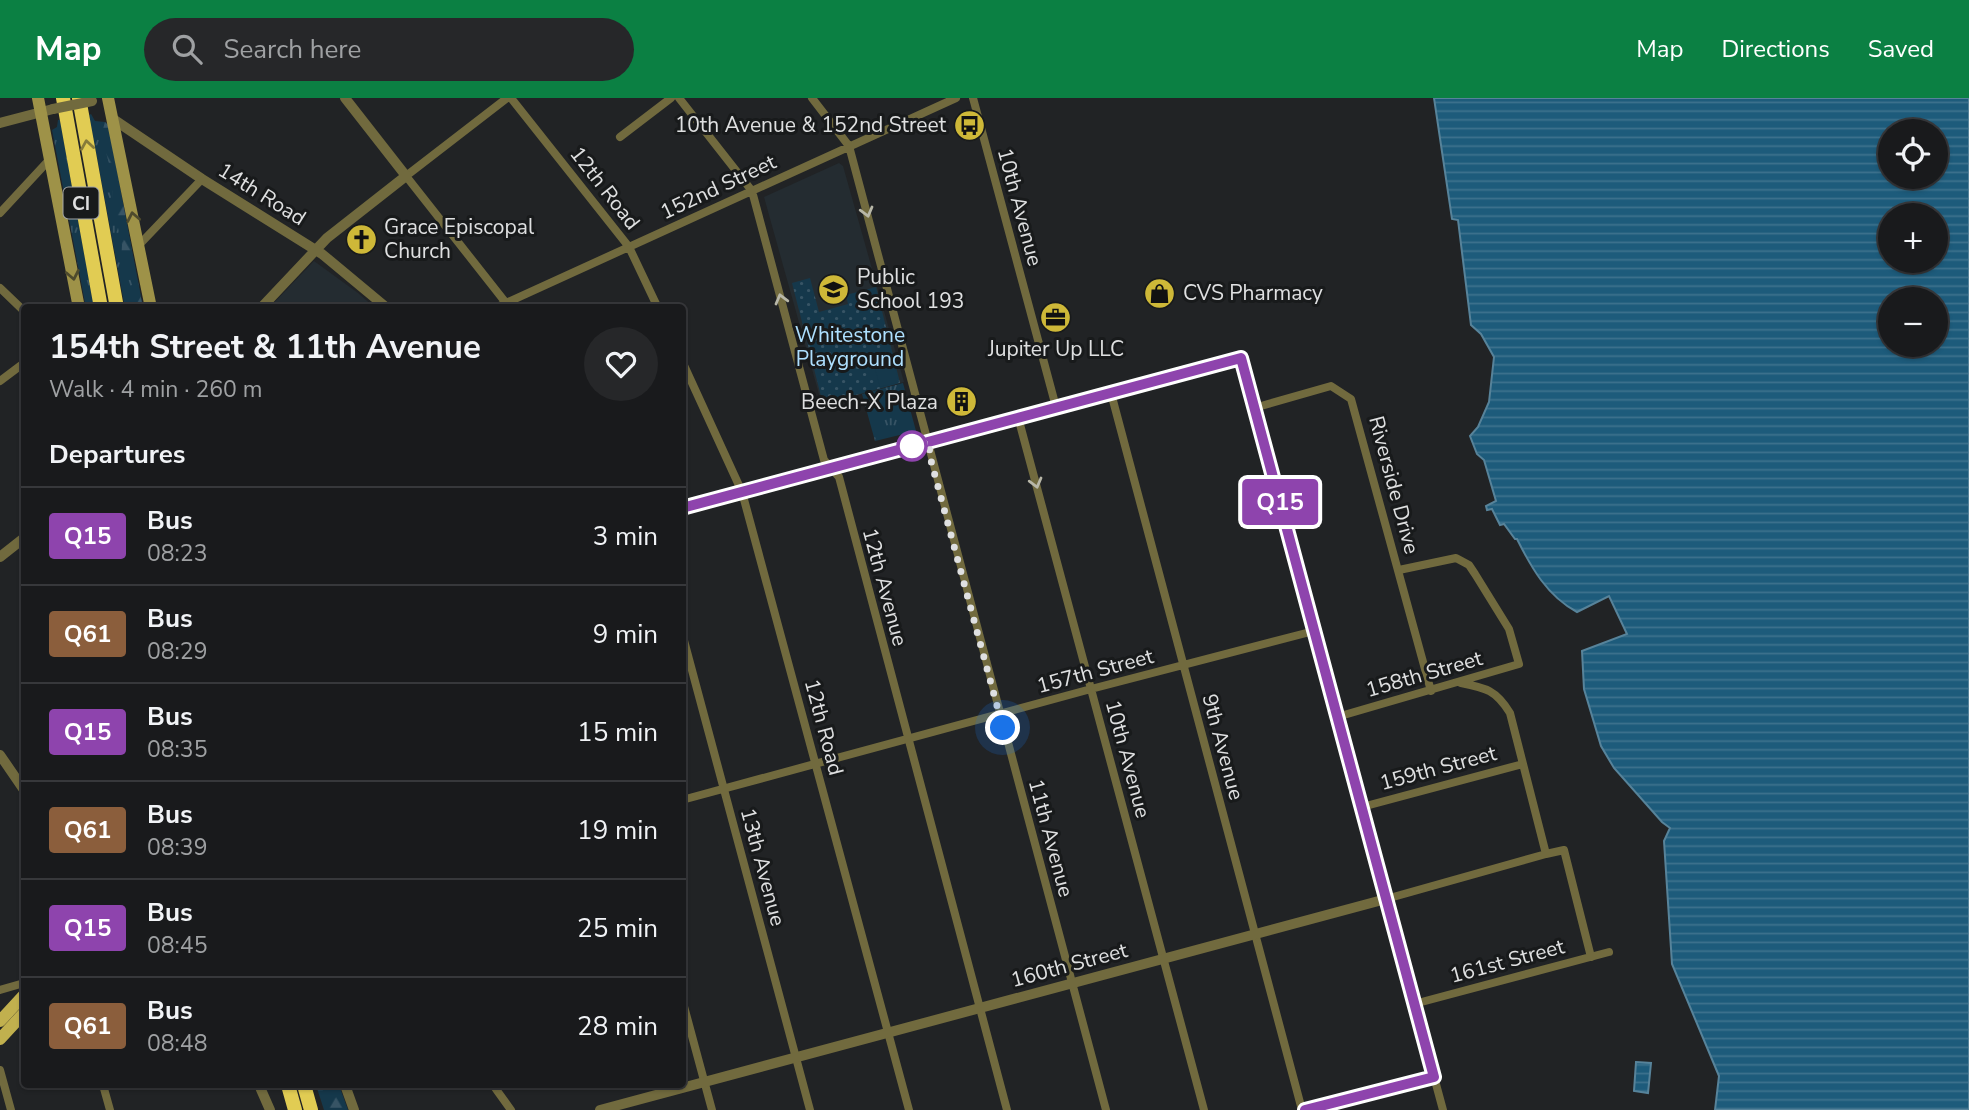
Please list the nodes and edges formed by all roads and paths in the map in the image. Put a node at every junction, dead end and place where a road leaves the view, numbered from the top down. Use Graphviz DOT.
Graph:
graph roads {
  1 [pos="38,98"];
  2 [pos="107,98"];
  3 [pos="345,98"];
  4 [pos="509,98"];
  5 [pos="671,98"];
  6 [pos="679,98"];
  7 [pos="812,98"];
  8 [pos="956,98"];
  9 [pos="973,98"];
  10 [pos="86,99"];
  11 [pos="55,104"];
  12 [pos="113,119"];
  13 [pos="0,123"];
  14 [pos="620,137"];
  15 [pos="849,146"];
  16 [pos="50,159"];
  17 [pos="406,176"];
  18 [pos="202,179"];
  19 [pos="752,191"];
  20 [pos="0,213"];
  21 [pos="138,246"];
  22 [pos="629,247"];
  23 [pos="314,250"];
  24 [pos="0,288"];
  25 [pos="506,303"];
  26 [pos="78,304"];
  27 [pos="100,304"];
  28 [pos="116,304"];
  29 [pos="150,304"];
  30 [pos="265,304"];
  31 [pos="382,304"];
  32 [pos="655,304"];
  33 [pos="21,308"];
  34 [pos="21,365"];
  35 [pos="686,370"];
  36 [pos="0,381"];
  37 [pos="1111,393"];
  38 [pos="1056,407"];
  39 [pos="1254,408"];
  40 [pos="1018,417"];
  41 [pos="929,442"];
  42 [pos="831,468"];
  43 [pos="742,492"];
  44 [pos="686,507"];
  45 [pos="21,540"];
  46 [pos="0,557"];
  47 [pos="1399,570"];
  48 [pos="1314,631"];
  49 [pos="686,648"];
  50 [pos="1519,664"];
  51 [pos="1183,666"];
  52 [pos="1458,683"];
  53 [pos="1091,689"];
  54 [pos="1431,691"];
  55 [pos="999,715"];
  56 [pos="1338,718"];
  57 [pos="908,740"];
  58 [pos="0,755"];
  59 [pos="816,764"];
  60 [pos="1523,764"];
  61 [pos="21,786"];
  62 [pos="724,789"];
  63 [pos="686,799"];
  64 [pos="1362,807"];
  65 [pos="1546,854"];
  66 [pos="1386,899"];
  67 [pos="1256,934"];
  68 [pos="1609,952"];
  69 [pos="1591,957"];
  70 [pos="1164,959"];
  71 [pos="21,984"];
  72 [pos="1072,984"];
  73 [pos="0,990"];
  74 [pos="21,998"];
  75 [pos="1414,1004"];
  76 [pos="980,1009"];
  77 [pos="686,1013"];
  78 [pos="21,1016"];
  79 [pos="0,1021"];
  80 [pos="888,1033"];
  81 [pos="0,1039"];
  82 [pos="796,1058"];
  83 [pos="0,1070"];
  84 [pos="1434,1077"];
  85 [pos="705,1082"];
  86 [pos="686,1087"];
  87 [pos="104,1088"];
  88 [pos="260,1088"];
  89 [pos="266,1088"];
  90 [pos="289,1088"];
  91 [pos="305,1088"];
  92 [pos="346,1088"];
  93 [pos="495,1088"];
  94 [pos="682,1088"];
  95 [pos="11,1110"];
  96 [pos="110,1110"];
  97 [pos="270,1110"];
  98 [pos="295,1110"];
  99 [pos="311,1110"];
  100 [pos="354,1110"];
  101 [pos="511,1110"];
  102 [pos="600,1110"];
  103 [pos="712,1110"];
  104 [pos="810,1110"];
  105 [pos="909,1110"];
  106 [pos="1007,1110"];
  107 [pos="1106,1110"];
  108 [pos="1204,1110"];
  109 [pos="1303,1110"];
  110 [pos="1443,1110"];
  1 -- 11 [label="main road"];
  2 -- 10 [label="street"];
  2 -- 12 [label="main road"];
  3 -- 17 [label="street"];
  4 -- 17 [label="street"];
  4 -- 22 [label="street, 12th Road"];
  5 -- 14 [label="street"];
  6 -- 19 [label="street, 12th Avenue"];
  7 -- 15 [label="street, 11th Avenue"];
  8 -- 15 [label="street, 152nd Street"];
  9 -- 38 [label="street, 10th Avenue"];
  10 -- 11 [label="street, bridge"];
  28 -- 10 [label="highway, CI, one-way"];
  11 -- 13 [label="street"];
  11 -- 16 [label="main road"];
  11 -- 27 [label="highway, CI"];
  12 -- 18 [label="street, 14th Road"];
  21 -- 12 [label="main road, one-way"];
  15 -- 19 [label="street, 152nd Street"];
  15 -- 41 [label="street, 11th Avenue, one-way"];
  16 -- 20 [label="street"];
  16 -- 26 [label="main road, one-way"];
  17 -- 23 [label="street"];
  17 -- 25 [label="street"];
  18 -- 21 [label="street"];
  18 -- 23 [label="street, 14th Road"];
  19 -- 22 [label="street, 152nd Street"];
  42 -- 19 [label="street, 12th Avenue, one-way"];
  21 -- 29 [label="main road"];
  22 -- 25 [label="street, 152nd Street"];
  22 -- 32 [label="street, 12th Road"];
  23 -- 30 [label="street"];
  23 -- 31 [label="street, 14th Road"];
  24 -- 33 [label="street"];
  34 -- 36 [label="street"];
  35 -- 43 [label="street, 12th Road"];
  37 -- 38 [label="street"];
  37 -- 39 [label="street"];
  37 -- 51 [label="street, 9th Avenue"];
  38 -- 40 [label="street"];
  39 -- 47 [label="street, Riverside Drive"];
  39 -- 48 [label="street"];
  40 -- 41 [label="street"];
  40 -- 53 [label="street, 10th Avenue, one-way"];
  41 -- 42 [label="street"];
  41 -- 55 [label="street, 11th Avenue"];
  42 -- 43 [label="street"];
  42 -- 57 [label="street, 12th Avenue"];
  43 -- 44 [label="street"];
  43 -- 59 [label="street, 12th Road"];
  45 -- 46 [label="street"];
  47 -- 50 [label="street, Riverside Drive"];
  47 -- 54 [label="street, Riverside Drive"];
  48 -- 51 [label="street, 157th Street"];
  48 -- 56 [label="street"];
  49 -- 62 [label="street, 13th Avenue"];
  50 -- 52 [label="street, 158th Street"];
  51 -- 53 [label="street, 157th Street"];
  51 -- 67 [label="street, 9th Avenue"];
  52 -- 54 [label="street, 158th Street"];
  52 -- 60 [label="street"];
  53 -- 55 [label="street, 157th Street"];
  53 -- 70 [label="street, 10th Avenue"];
  54 -- 56 [label="street, 158th Street"];
  55 -- 57 [label="street, 157th Street"];
  55 -- 72 [label="street, 11th Avenue"];
  56 -- 64 [label="street"];
  57 -- 59 [label="street, 157th Street"];
  57 -- 76 [label="street, 12th Avenue"];
  58 -- 61 [label="street"];
  59 -- 62 [label="street, 157th Street"];
  59 -- 80 [label="street, 12th Road"];
  60 -- 64 [label="street, 159th Street"];
  60 -- 65 [label="street"];
  62 -- 63 [label="street, 157th Street"];
  62 -- 82 [label="street, 13th Avenue"];
  64 -- 66 [label="street"];
  65 -- 66 [label="street, 160th Street"];
  65 -- 69 [label="street"];
  66 -- 67 [label="street, 160th Street"];
  66 -- 75 [label="street"];
  67 -- 70 [label="street, 160th Street"];
  67 -- 109 [label="street, 9th Avenue"];
  68 -- 69 [label="street, 161st Street"];
  69 -- 75 [label="street, 161st Street"];
  70 -- 72 [label="street, 160th Street"];
  70 -- 108 [label="street, 10th Avenue"];
  71 -- 73 [label="street"];
  72 -- 76 [label="street, 160th Street"];
  72 -- 107 [label="street, 11th Avenue"];
  74 -- 79 [label="main road"];
  75 -- 84 [label="street"];
  76 -- 80 [label="street, 160th Street"];
  76 -- 106 [label="street, 12th Avenue"];
  77 -- 85 [label="street"];
  78 -- 81 [label="main road"];
  80 -- 82 [label="street, 160th Street"];
  80 -- 105 [label="street, 12th Road"];
  82 -- 85 [label="street, 160th Street"];
  82 -- 104 [label="street, 13th Avenue"];
  83 -- 95 [label="street"];
  84 -- 109 [label="street"];
  84 -- 110 [label="street"];
  85 -- 86 [label="street, 160th Street"];
  85 -- 103 [label="street"];
  87 -- 96 [label="street"];
  88 -- 97 [label="street"];
  89 -- 97 [label="street"];
  90 -- 98 [label="highway"];
  91 -- 99 [label="highway"];
  92 -- 100 [label="street"];
  93 -- 101 [label="street"];
  94 -- 102 [label="street, 160th Street"];
}
